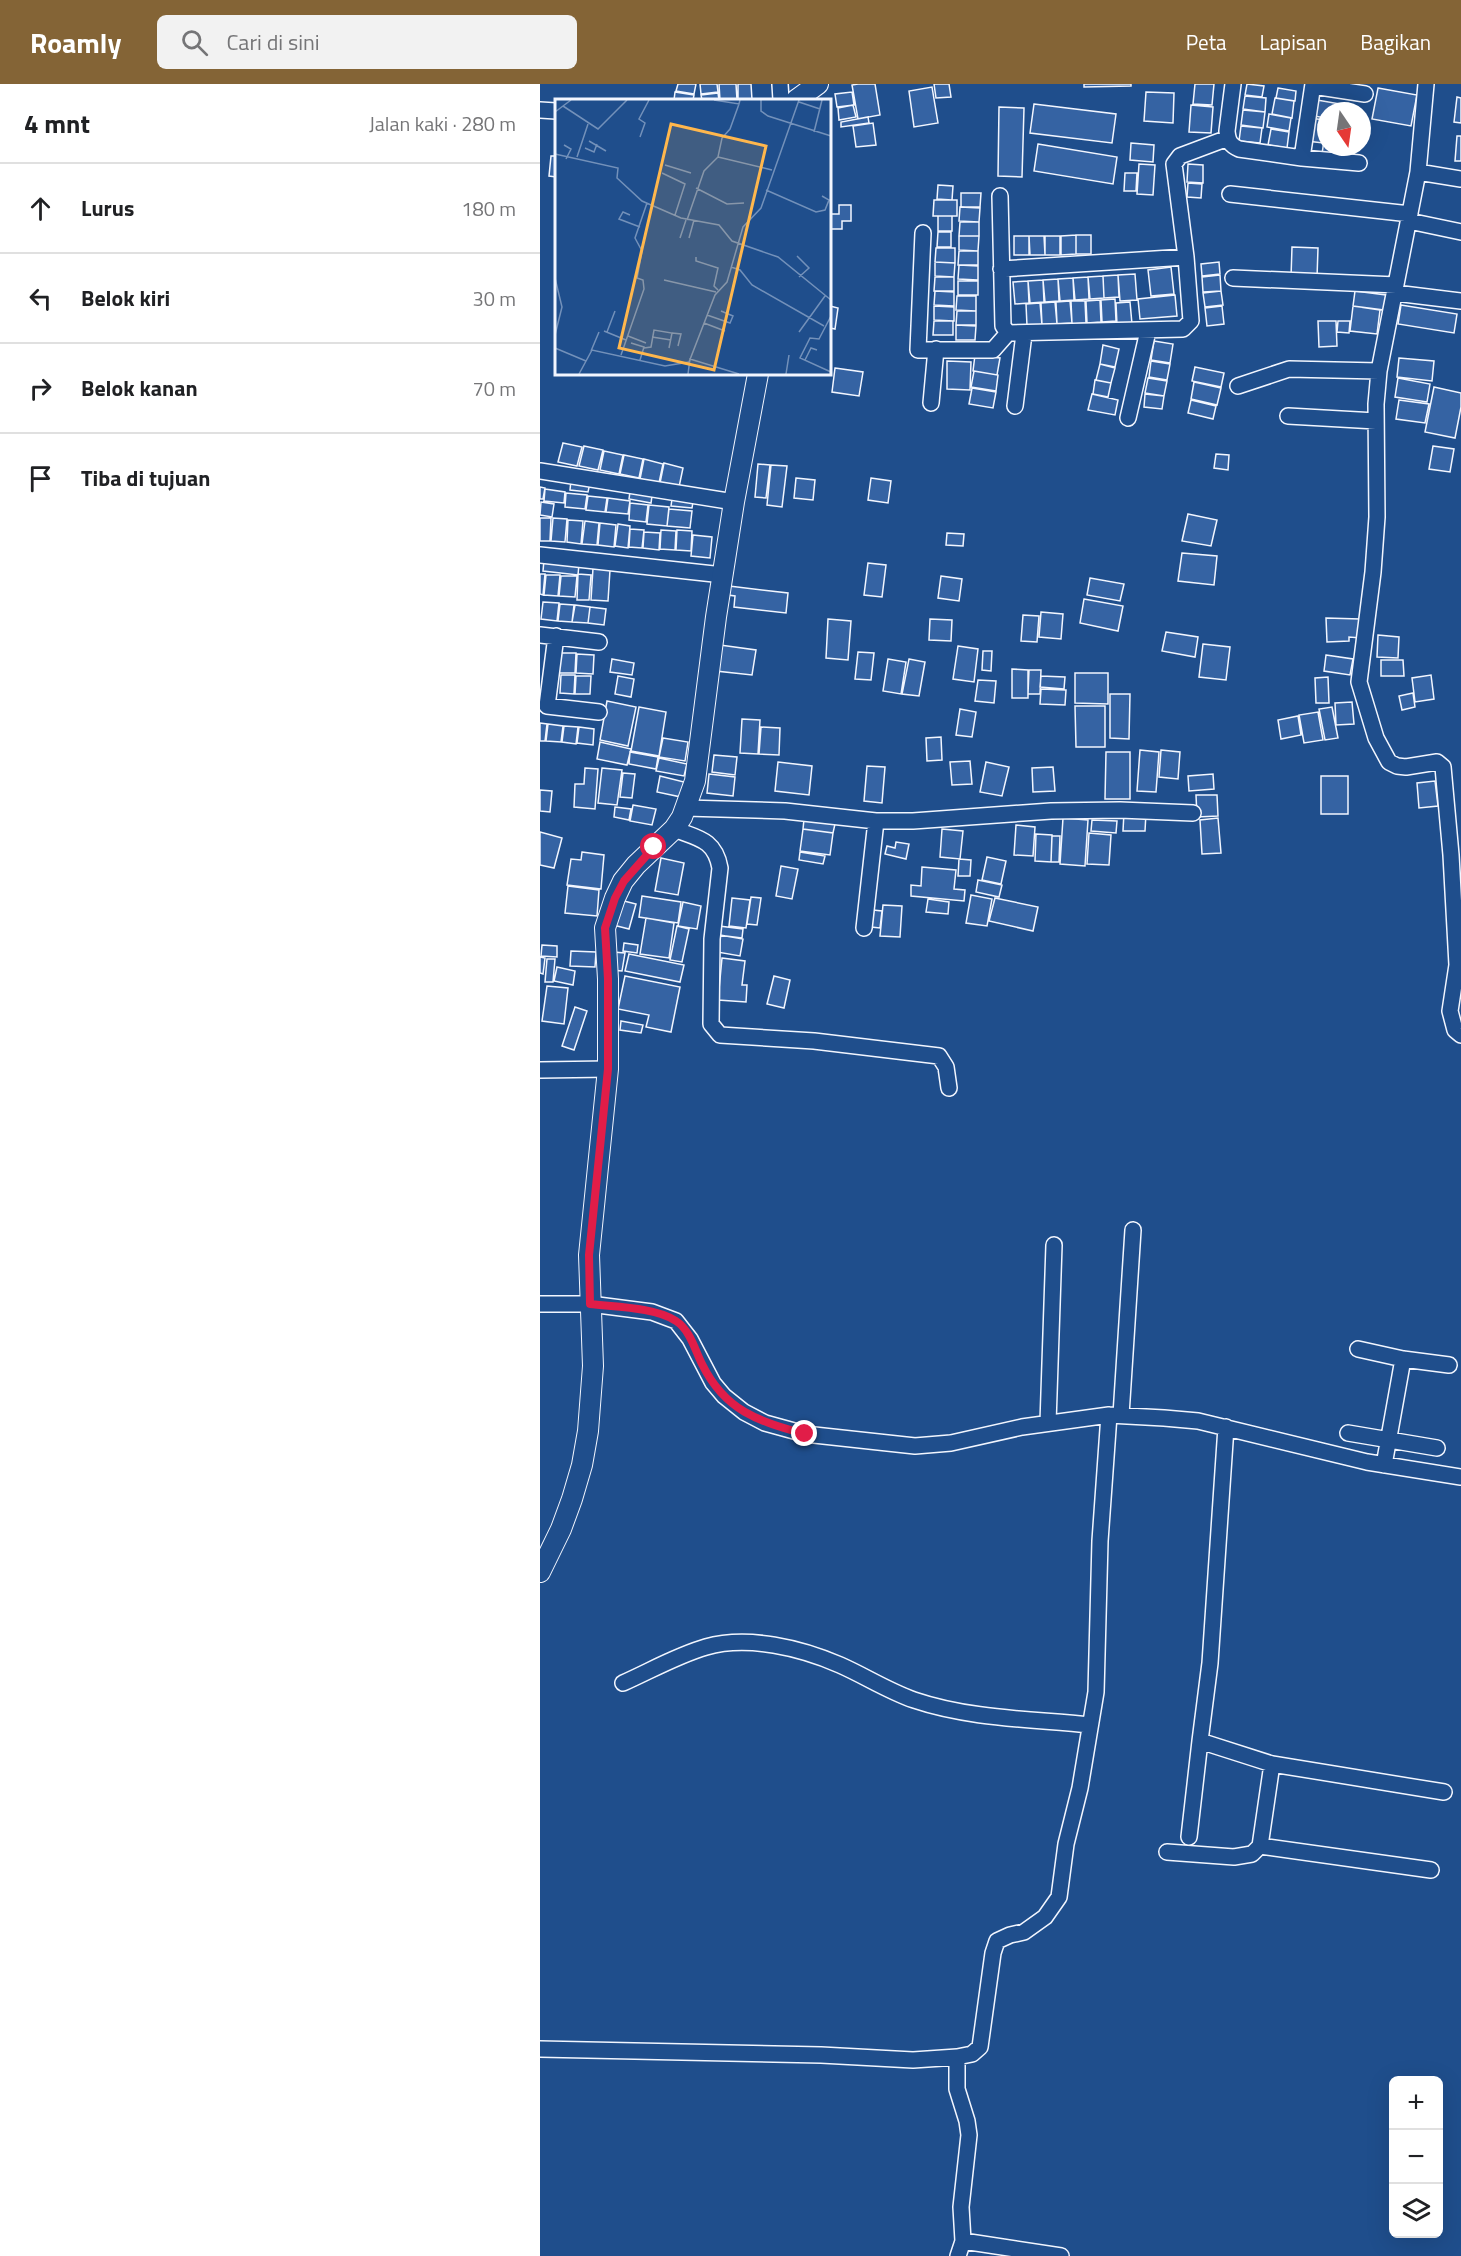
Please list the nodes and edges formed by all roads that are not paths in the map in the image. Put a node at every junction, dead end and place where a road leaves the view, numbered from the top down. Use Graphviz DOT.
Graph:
graph roads {
  1 [pos="780,84"];
  2 [pos="818,84"];
  3 [pos="1233,84"];
  4 [pos="1426,84"];
  5 [pos="1313,85"];
  6 [pos="1365,94"];
  7 [pos="781,99"];
  8 [pos="797,99"];
  9 [pos="540,110"];
  10 [pos="555,111"];
  11 [pos="1228,138"];
  12 [pos="1302,158"];
  13 [pos="1359,163"];
  14 [pos="1418,172"];
  15 [pos="1461,179"];
  16 [pos="1230,194"];
  17 [pos="1000,196"];
  18 [pos="1409,218"];
  19 [pos="923,232"];
  20 [pos="1461,232"];
  21 [pos="1186,257"];
  22 [pos="1001,269"];
  23 [pos="1233,278"];
  24 [pos="1396,289"];
  25 [pos="1461,301"];
  26 [pos="1149,331"];
  27 [pos="1016,333"];
  28 [pos="936,349"];
  29 [pos="1379,371"];
  30 [pos="758,375"];
  31 [pos="1238,387"];
  32 [pos="931,403"];
  33 [pos="1015,406"];
  34 [pos="1288,416"];
  35 [pos="1128,418"];
  36 [pos="1376,421"];
  37 [pos="540,471"];
  38 [pos="734,502"];
  39 [pos="540,555"];
  40 [pos="723,575"];
  41 [pos="540,634"];
  42 [pos="556,636"];
  43 [pos="599,642"];
  44 [pos="599,712"];
  45 [pos="686,807"];
  46 [pos="1193,813"];
  47 [pos="876,821"];
  48 [pos="674,829"];
  49 [pos="864,928"];
  50 [pos="1461,1035"];
  51 [pos="608,1069"];
  52 [pos="540,1070"];
  53 [pos="949,1088"];
  54 [pos="1133,1230"];
  55 [pos="1054,1245"];
  56 [pos="540,1304"];
  57 [pos="590,1304"];
  58 [pos="1358,1349"];
  59 [pos="1403,1359"];
  60 [pos="1449,1365"];
  61 [pos="1115,1415"];
  62 [pos="1048,1423"];
  63 [pos="1226,1427"];
  64 [pos="1348,1432"];
  65 [pos="1388,1441"];
  66 [pos="1437,1448"];
  67 [pos="1384,1465"];
  68 [pos="1461,1478"];
  69 [pos="540,1572"];
  70 [pos="623,1683"];
  71 [pos="1090,1725"];
  72 [pos="1200,1741"];
  73 [pos="1272,1764"];
  74 [pos="1444,1792"];
  75 [pos="1189,1837"];
  76 [pos="1260,1846"];
  77 [pos="1167,1852"];
  78 [pos="1431,1870"];
  79 [pos="540,2049"];
  80 [pos="957,2057"];
  81 [pos="960,2249"];
  82 [pos="1061,2256"];
  1 -- 7 [label="street"];
  2 -- 8 [label="street"];
  3 -- 11 [label="street"];
  4 -- 14 [label="street"];
  5 -- 6 [label="street"];
  5 -- 12 [label="street"];
  9 -- 10 [label="street"];
  11 -- 12 [label="street"];
  11 -- 21 [label="street"];
  12 -- 13 [label="street"];
  14 -- 15 [label="street"];
  14 -- 18 [label="street"];
  16 -- 18 [label="street"];
  17 -- 22 [label="street"];
  18 -- 20 [label="street"];
  18 -- 24 [label="street"];
  19 -- 28 [label="street"];
  21 -- 22 [label="street"];
  21 -- 26 [label="street"];
  22 -- 27 [label="street"];
  23 -- 24 [label="street"];
  24 -- 25 [label="street"];
  24 -- 29 [label="street"];
  26 -- 27 [label="street"];
  26 -- 35 [label="street"];
  27 -- 28 [label="street"];
  27 -- 33 [label="street"];
  28 -- 32 [label="street"];
  29 -- 31 [label="street"];
  29 -- 36 [label="street"];
  30 -- 38 [label="street"];
  34 -- 36 [label="street"];
  36 -- 50 [label="street"];
  37 -- 38 [label="street"];
  38 -- 40 [label="street"];
  39 -- 40 [label="street"];
  40 -- 45 [label="street"];
  41 -- 42 [label="street"];
  42 -- 43 [label="street"];
  42 -- 44 [label="street"];
  45 -- 47 [label="street"];
  45 -- 48 [label="street"];
  46 -- 47 [label="street"];
  47 -- 49 [label="street"];
  48 -- 51 [label="street"];
  48 -- 53 [label="street"];
  51 -- 52 [label="street"];
  51 -- 57 [label="street"];
  54 -- 61 [label="street"];
  55 -- 62 [label="street"];
  56 -- 57 [label="street"];
  57 -- 62 [label="street"];
  57 -- 69 [label="street"];
  58 -- 59 [label="street"];
  59 -- 60 [label="street"];
  59 -- 65 [label="street"];
  61 -- 62 [label="street"];
  61 -- 63 [label="street"];
  61 -- 71 [label="street"];
  63 -- 67 [label="street"];
  63 -- 72 [label="street"];
  64 -- 65 [label="street"];
  65 -- 66 [label="street"];
  65 -- 67 [label="street"];
  67 -- 68 [label="street"];
  70 -- 71 [label="street"];
  71 -- 80 [label="street"];
  72 -- 73 [label="street"];
  72 -- 75 [label="street"];
  73 -- 74 [label="street"];
  73 -- 76 [label="street"];
  76 -- 77 [label="street"];
  76 -- 78 [label="street"];
  79 -- 80 [label="street"];
  80 -- 81 [label="street"];
  81 -- 82 [label="street"];
}
